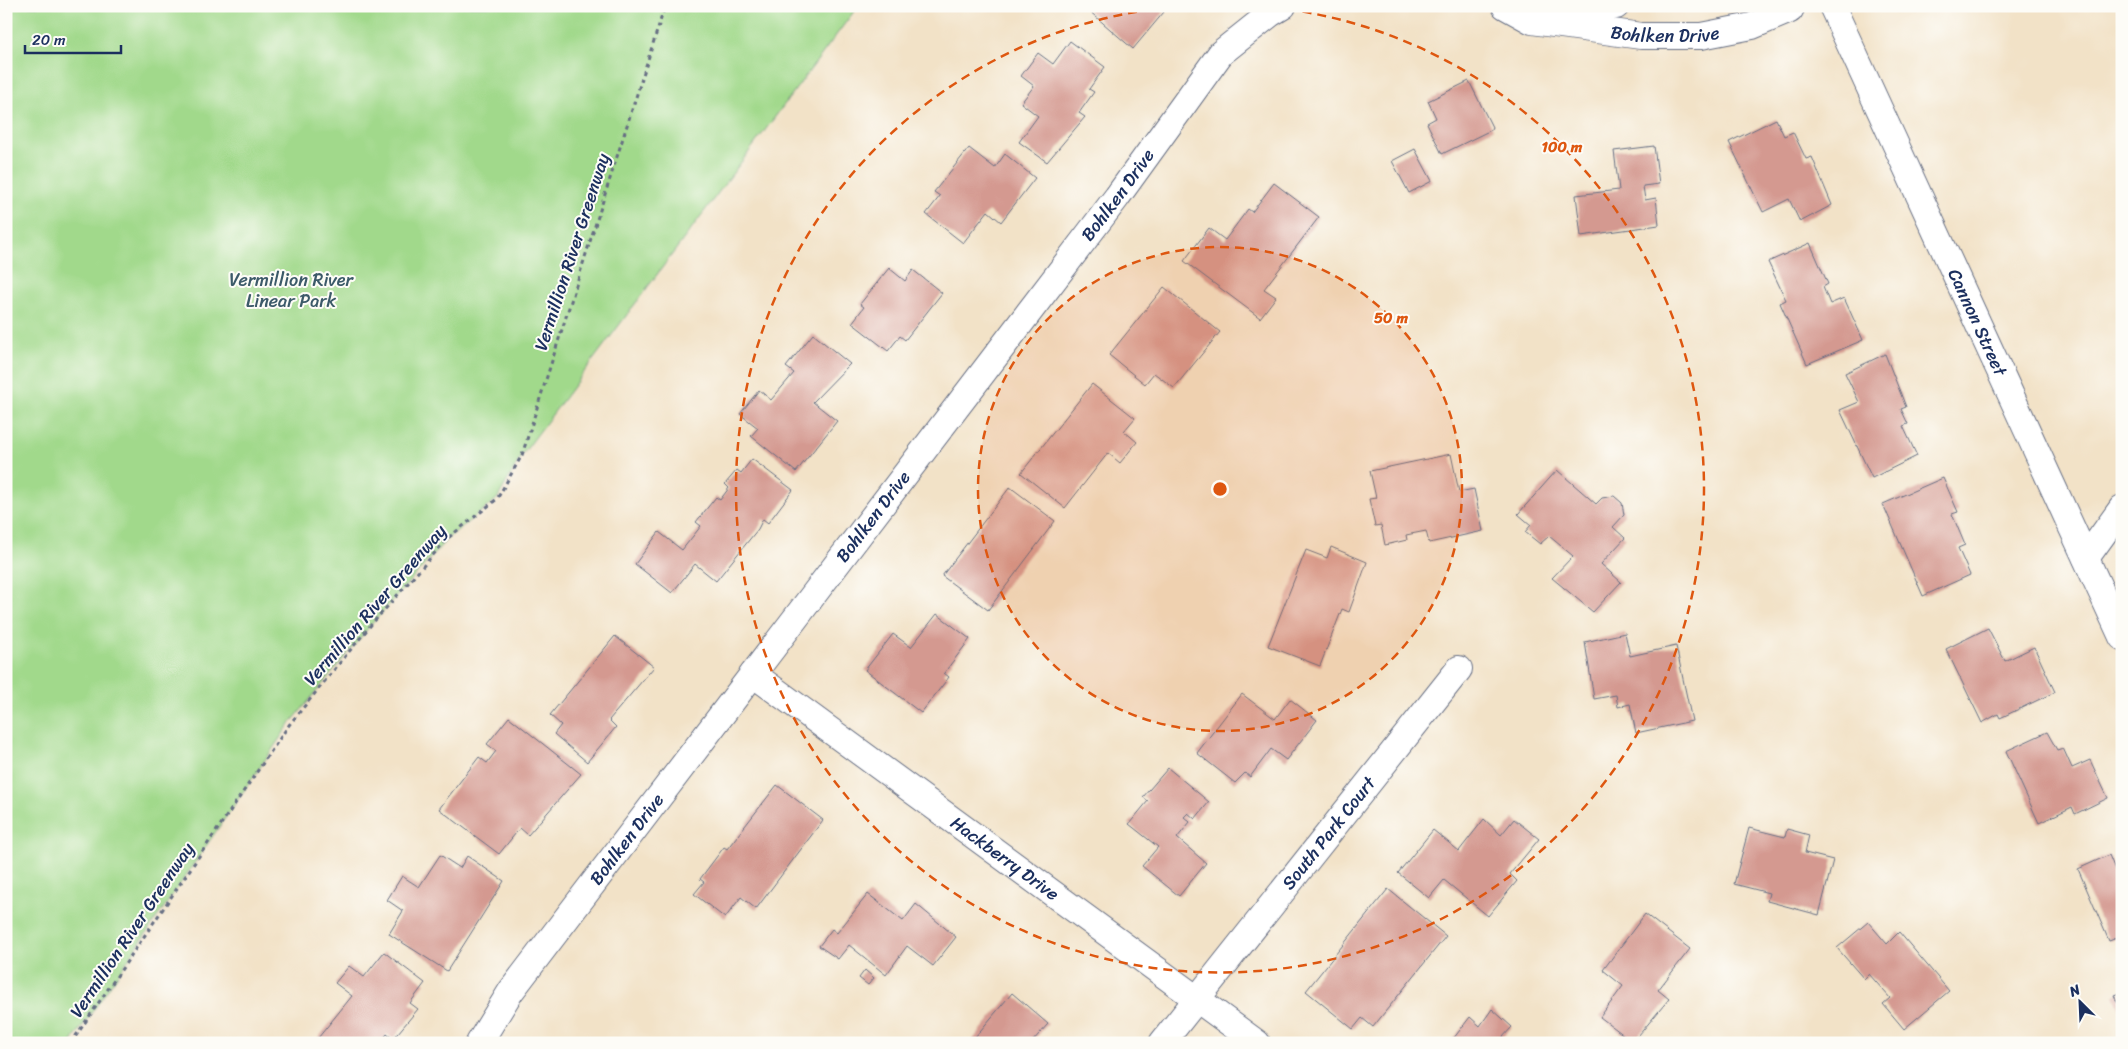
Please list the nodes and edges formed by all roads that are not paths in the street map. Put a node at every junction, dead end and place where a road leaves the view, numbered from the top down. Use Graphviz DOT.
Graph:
graph roads {
  1 [pos="1283,6"];
  2 [pos="1505,6"];
  3 [pos="1616,6"];
  4 [pos="1792,6"];
  5 [pos="1832,6"];
  6 [pos="1532,21"];
  7 [pos="2122,508"];
  8 [pos="2086,558"];
  9 [pos="2122,637"];
  10 [pos="1459,669"];
  11 [pos="754,674"];
  12 [pos="1198,997"];
  13 [pos="479,1043"];
  14 [pos="1162,1043"];
  15 [pos="1257,1043"];
  1 -- 11 [label="street, Bohlken Drive"];
  2 -- 6 [label="street, Bohlken Drive"];
  3 -- 6 [label="street, Bohlken Drive"];
  4 -- 6 [label="street, Bohlken Drive"];
  5 -- 8 [label="street, Cannon Street"];
  7 -- 8 [label="street"];
  8 -- 9 [label="street, Cannon Street"];
  10 -- 12 [label="street, South Park Court"];
  11 -- 12 [label="street, Hackberry Drive"];
  11 -- 13 [label="street, Bohlken Drive"];
  12 -- 14 [label="street, South Park Court"];
  12 -- 15 [label="street, Hackberry Drive"];
}
